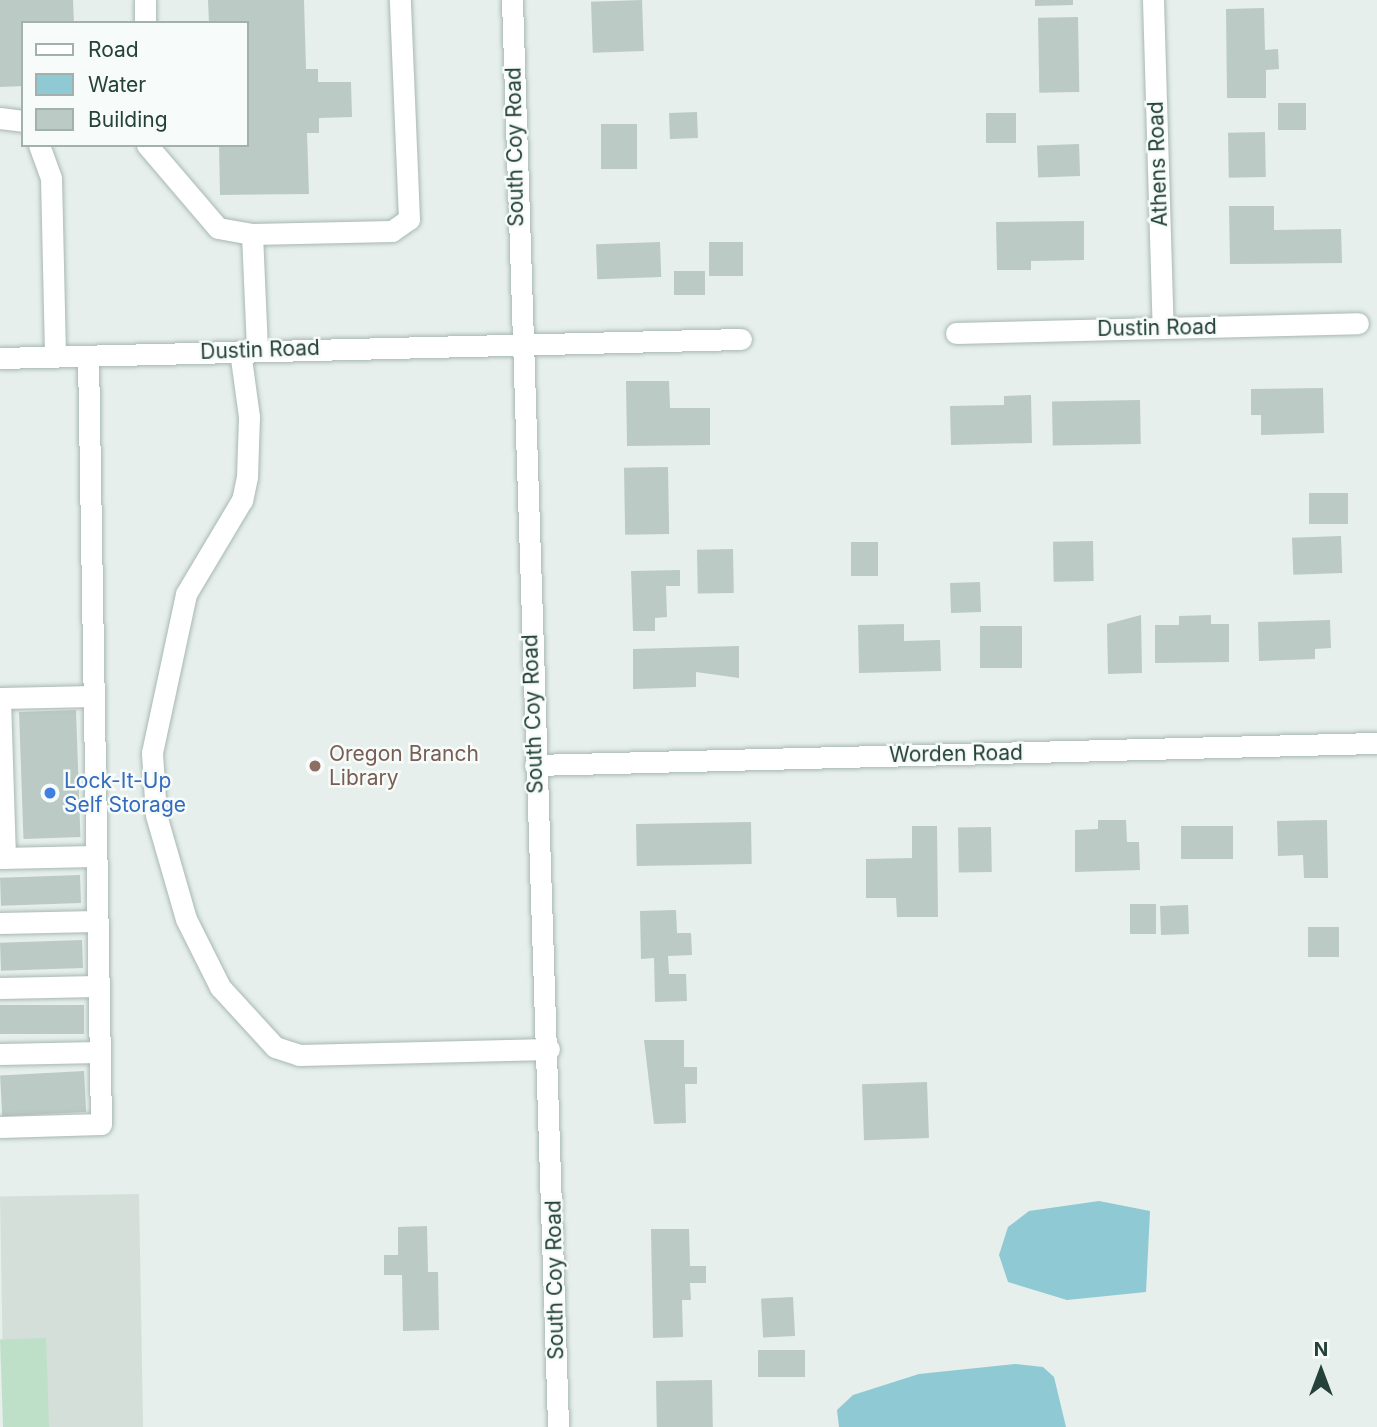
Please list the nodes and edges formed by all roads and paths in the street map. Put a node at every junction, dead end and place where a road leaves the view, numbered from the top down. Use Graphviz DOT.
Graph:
graph roads {
  1 [pos="145,0"];
  2 [pos="400,0"];
  3 [pos="512,0"];
  4 [pos="1153,0"];
  5 [pos="145,21"];
  6 [pos="0,118"];
  7 [pos="21,121"];
  8 [pos="40,147"];
  9 [pos="149,147"];
  10 [pos="252,234"];
  11 [pos="1359,323"];
  12 [pos="1163,328"];
  13 [pos="956,333"];
  14 [pos="741,339"];
  15 [pos="520,344"];
  16 [pos="248,351"];
  17 [pos="55,356"];
  18 [pos="88,356"];
  19 [pos="0,358"];
  20 [pos="94,696"];
  21 [pos="0,699"];
  22 [pos="1377,743"];
  23 [pos="535,765"];
  24 [pos="94,856"];
  25 [pos="3,858"];
  26 [pos="95,921"];
  27 [pos="0,923"];
  28 [pos="97,986"];
  29 [pos="0,988"];
  30 [pos="549,1049"];
  31 [pos="99,1052"];
  32 [pos="0,1054"];
  33 [pos="0,1127"];
  34 [pos="558,1427"];
  1 -- 5 [label="street"];
  2 -- 10 [label="street"];
  3 -- 15 [label="street, South Coy Road"];
  4 -- 12 [label="street, Athens Road"];
  6 -- 7 [label="street"];
  8 -- 17 [label="street"];
  9 -- 10 [label="street"];
  10 -- 16 [label="street"];
  11 -- 12 [label="street, Dustin Road"];
  12 -- 13 [label="street, Dustin Road"];
  14 -- 15 [label="street, Dustin Road"];
  15 -- 16 [label="street, Dustin Road"];
  15 -- 23 [label="street, South Coy Road"];
  16 -- 18 [label="street, Dustin Road"];
  16 -- 30 [label="street"];
  17 -- 18 [label="street, Dustin Road"];
  17 -- 19 [label="street, Dustin Road"];
  18 -- 20 [label="street"];
  20 -- 21 [label="street"];
  20 -- 24 [label="street"];
  21 -- 25 [label="street"];
  22 -- 23 [label="street, Worden Road"];
  23 -- 30 [label="street, South Coy Road"];
  24 -- 25 [label="street"];
  24 -- 26 [label="street"];
  26 -- 27 [label="street"];
  26 -- 28 [label="street"];
  28 -- 29 [label="street"];
  28 -- 31 [label="street"];
  30 -- 34 [label="street, South Coy Road"];
  31 -- 32 [label="street"];
  31 -- 33 [label="street"];
}
